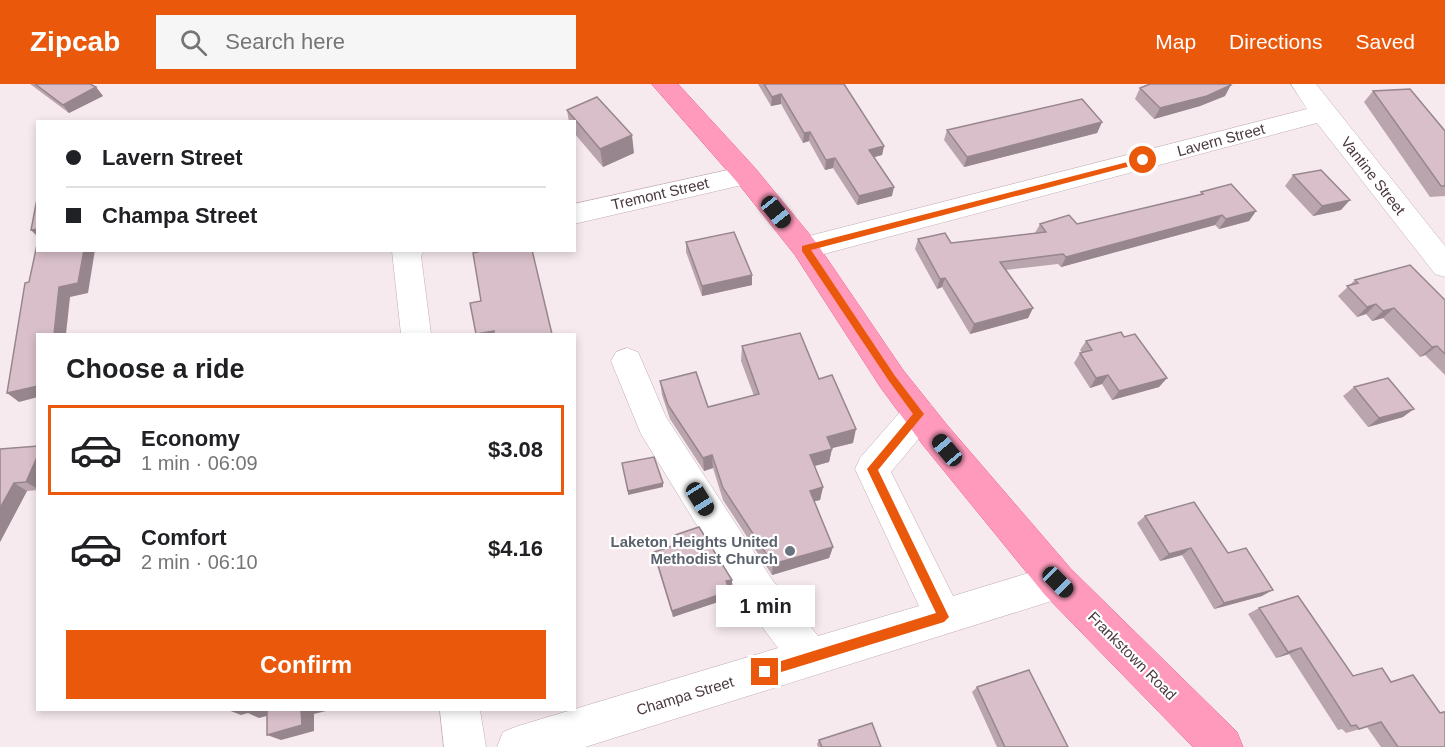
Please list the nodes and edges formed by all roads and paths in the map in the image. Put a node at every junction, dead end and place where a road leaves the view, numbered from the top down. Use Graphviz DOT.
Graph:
graph roads {
  1 [pos="664,84"];
  2 [pos="1304,84"];
  3 [pos="1323,113"];
  4 [pos="746,175"];
  5 [pos="576,214"];
  6 [pos="806,248"];
  7 [pos="408,252"];
  8 [pos="1445,266"];
  9 [pos="416,333"];
  10 [pos="627,362"];
  11 [pos="919,414"];
  12 [pos="1058,582"];
  13 [pos="944,617"];
  14 [pos="810,658"];
  15 [pos="460,711"];
  16 [pos="465,747"];
  17 [pos="518,747"];
  18 [pos="1222,747"];
  1 -- 4 [label="main road, Frankstown Road"];
  2 -- 3 [label="street, Vantine Street"];
  3 -- 6 [label="street, Lavern Street"];
  3 -- 8 [label="street, Vantine Street"];
  4 -- 5 [label="street, Tremont Street"];
  4 -- 6 [label="main road, Frankstown Road"];
  6 -- 11 [label="main road, Frankstown Road"];
  7 -- 9 [label="street"];
  10 -- 14 [label="street"];
  11 -- 12 [label="main road, Frankstown Road"];
  11 -- 13 [label="street"];
  12 -- 13 [label="street, Champa Street"];
  12 -- 18 [label="main road, Frankstown Road"];
  13 -- 14 [label="street, Champa Street"];
  14 -- 17 [label="street, Champa Street"];
  15 -- 16 [label="street"];
}
